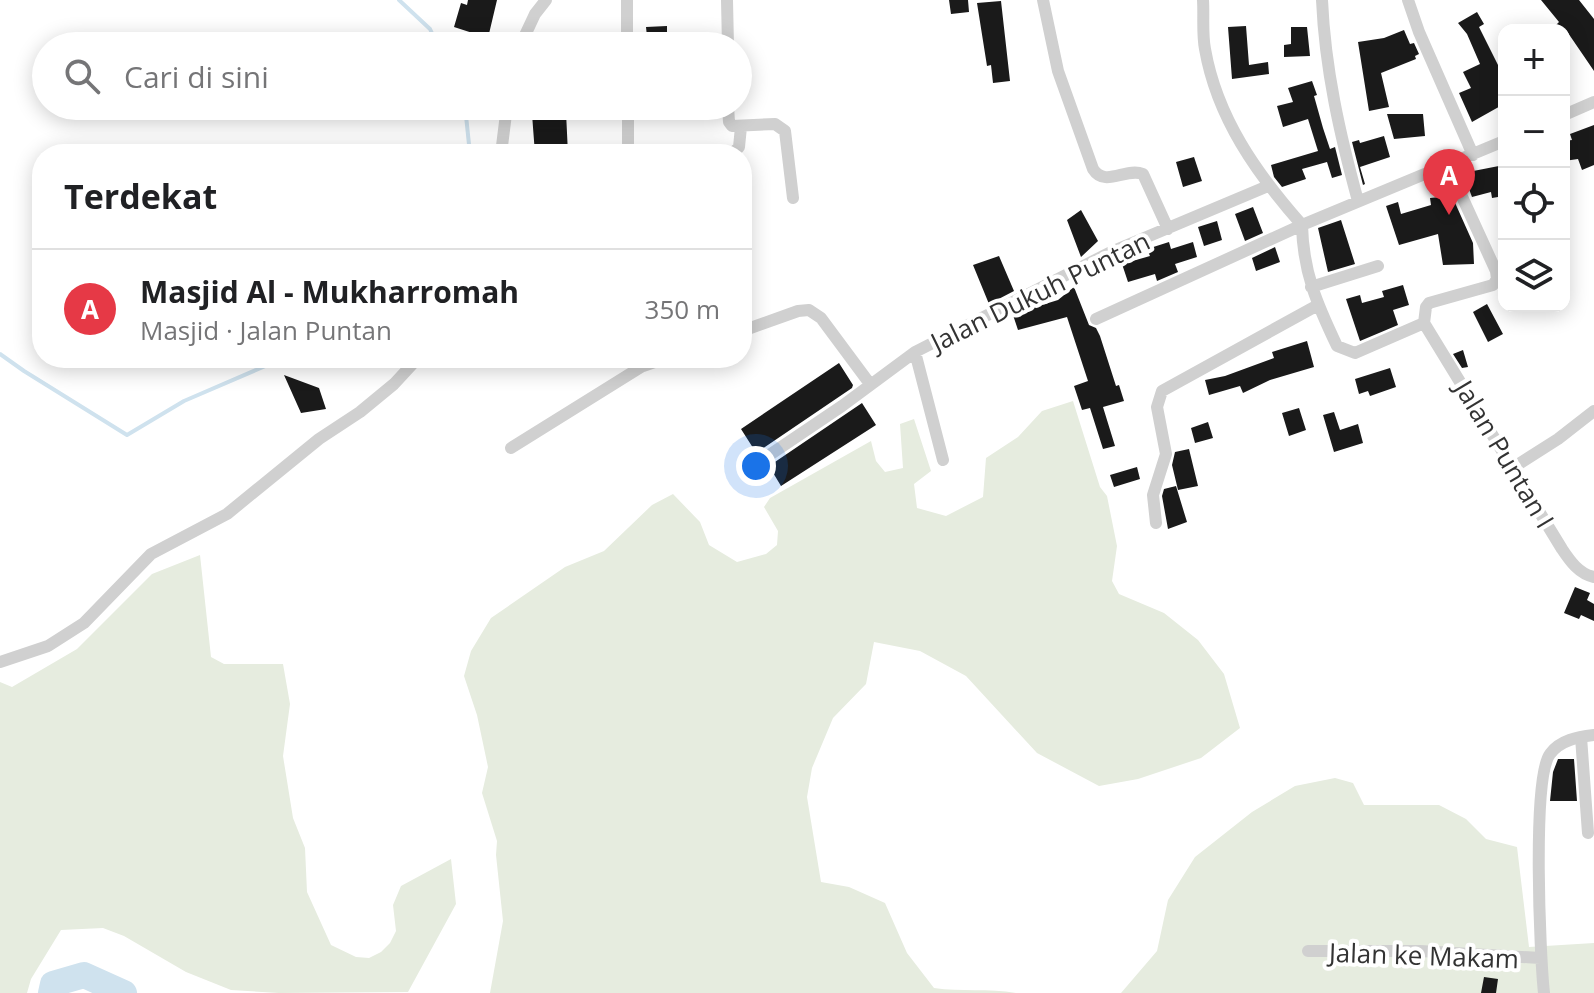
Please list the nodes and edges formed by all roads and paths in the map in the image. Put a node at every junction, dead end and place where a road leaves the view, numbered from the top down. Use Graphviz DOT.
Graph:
graph roads {
  1 [pos="546,0"];
  2 [pos="627,0"];
  3 [pos="727,0"];
  4 [pos="1043,0"];
  5 [pos="1203,0"];
  6 [pos="1322,0"];
  7 [pos="1408,0"];
  8 [pos="527,32"];
  9 [pos="627,32"];
  10 [pos="728,32"];
  11 [pos="1594,102"];
  12 [pos="1570,112"];
  13 [pos="505,120"];
  14 [pos="628,120"];
  15 [pos="729,120"];
  16 [pos="741,127"];
  17 [pos="502,144"];
  18 [pos="628,144"];
  19 [pos="739,144"];
  20 [pos="1498,144"];
  21 [pos="1473,155"];
  22 [pos="1448,166"];
  23 [pos="1268,186"];
  24 [pos="793,198"];
  25 [pos="1358,201"];
  26 [pos="1302,225"];
  27 [pos="1168,229"];
  28 [pos="1378,266"];
  29 [pos="1311,287"];
  30 [pos="1318,305"];
  31 [pos="1096,319"];
  32 [pos="1424,323"];
  33 [pos="752,327"];
  34 [pos="915,352"];
  35 [pos="409,368"];
  36 [pos="635,368"];
  37 [pos="870,384"];
  38 [pos="1594,411"];
  39 [pos="511,448"];
  40 [pos="943,460"];
  41 [pos="1514,467"];
  42 [pos="750,468"];
  43 [pos="1156,523"];
  44 [pos="1594,577"];
  45 [pos="0,662"];
  46 [pos="1588,736"];
  47 [pos="1588,833"];
  48 [pos="1308,951"];
  49 [pos="1540,958"];
  50 [pos="1544,993"];
  1 -- 8 [label="street"];
  2 -- 9 [label="street"];
  3 -- 10 [label="street"];
  4 -- 27 [label="street"];
  5 -- 23 [label="street"];
  6 -- 25 [label="street"];
  7 -- 21 [label="street"];
  11 -- 12 [label="street"];
  13 -- 17 [label="street"];
  14 -- 18 [label="street"];
  15 -- 16 [label="street"];
  16 -- 19 [label="street"];
  16 -- 24 [label="street"];
  20 -- 21 [label="street"];
  21 -- 22 [label="street"];
  22 -- 25 [label="street"];
  22 -- 32 [label="street"];
  23 -- 26 [label="street"];
  23 -- 27 [label="street, Jalan Dukuh Puntan"];
  25 -- 26 [label="street"];
  26 -- 29 [label="street"];
  26 -- 31 [label="street"];
  27 -- 34 [label="street, Jalan Dukuh Puntan"];
  28 -- 29 [label="street"];
  29 -- 30 [label="street"];
  30 -- 32 [label="street"];
  30 -- 43 [label="street"];
  32 -- 41 [label="street, Jalan Puntan I"];
  33 -- 37 [label="street"];
  34 -- 37 [label="street"];
  34 -- 40 [label="street, Jalan Dukuh Puntan"];
  35 -- 45 [label="street"];
  36 -- 39 [label="street"];
  37 -- 42 [label="street"];
  38 -- 41 [label="street"];
  41 -- 44 [label="street, Jalan Puntan I"];
  46 -- 47 [label="street"];
  46 -- 49 [label="street"];
  48 -- 49 [label="street, Jalan ke Makam"];
  49 -- 50 [label="street"];
}
